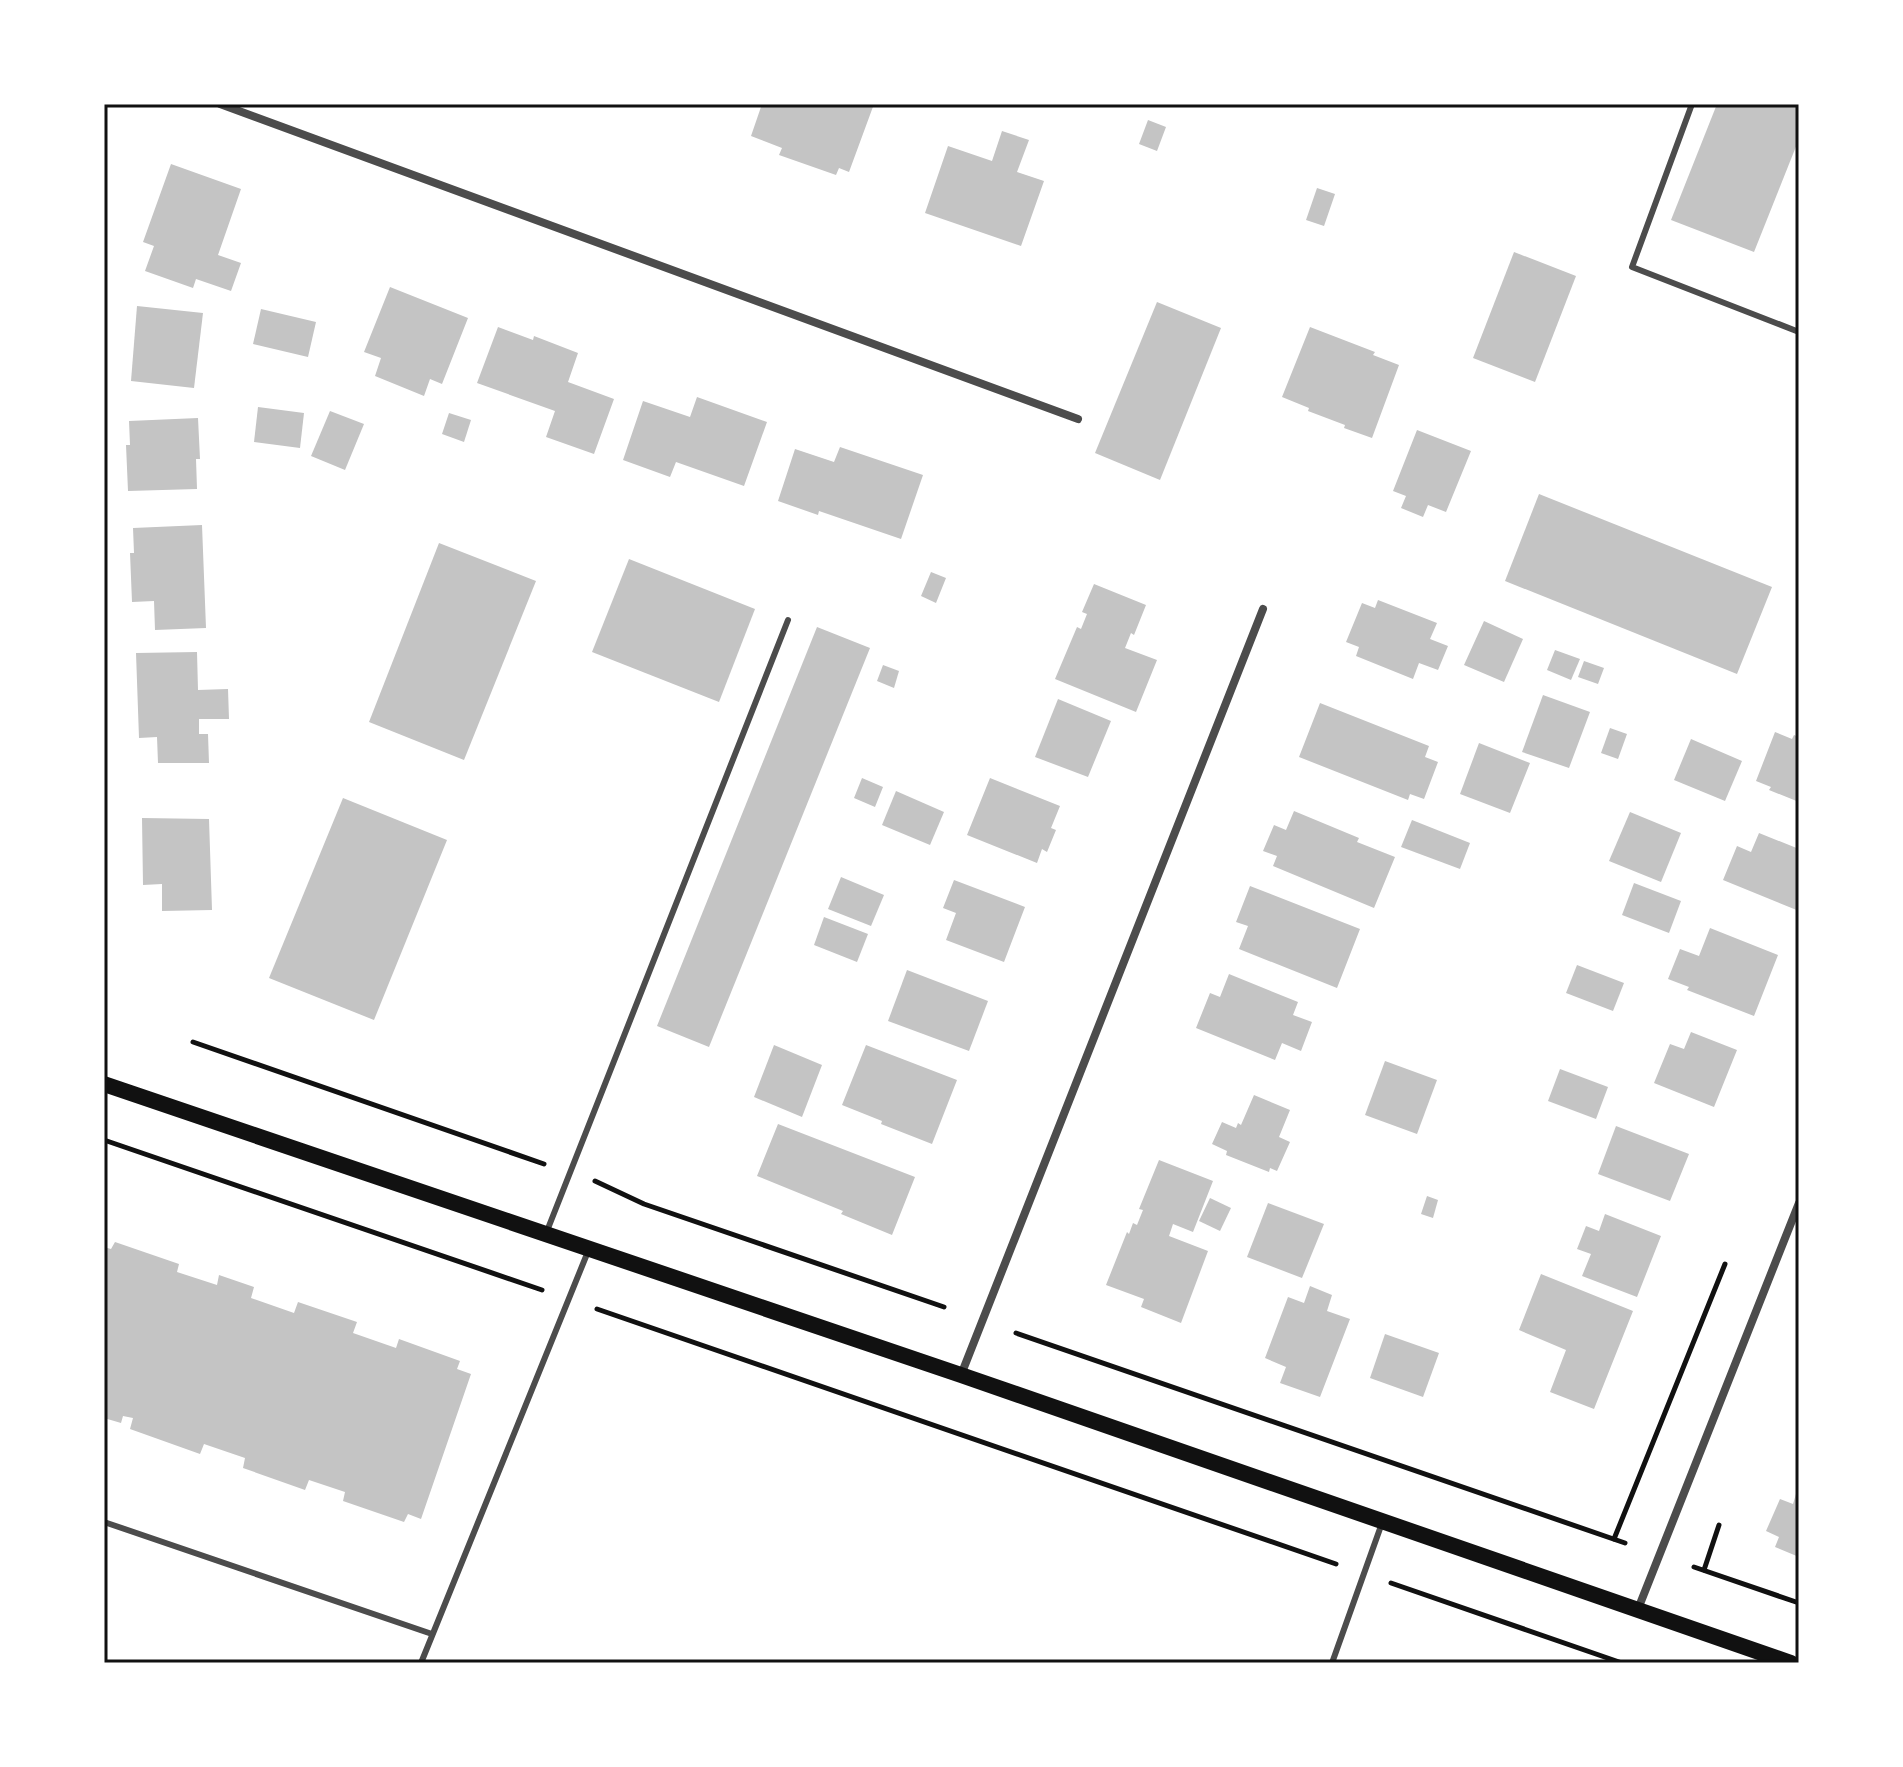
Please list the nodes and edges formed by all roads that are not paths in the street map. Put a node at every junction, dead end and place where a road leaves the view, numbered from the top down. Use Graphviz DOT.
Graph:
graph roads {
  1 [pos="220,104"];
  2 [pos="1692,104"];
  3 [pos="1799,332"];
  4 [pos="1078,419"];
  5 [pos="1263,609"];
  6 [pos="788,620"];
  7 [pos="104,1084"];
  8 [pos="1799,1203"];
  9 [pos="546,1234"];
  10 [pos="589,1249"];
  11 [pos="961,1375"];
  12 [pos="1382,1521"];
  13 [pos="104,1522"];
  14 [pos="1638,1609"];
  15 [pos="432,1634"];
  16 [pos="421,1663"];
  17 [pos="1332,1663"];
  18 [pos="1791,1663"];
  1 -- 4 [label="street"];
  2 -- 3 [label="lane"];
  5 -- 11 [label="street"];
  6 -- 9 [label="lane"];
  7 -- 9 [label="main road"];
  8 -- 14 [label="street"];
  9 -- 10 [label="main road"];
  10 -- 11 [label="main road"];
  10 -- 15 [label="lane"];
  11 -- 12 [label="main road"];
  12 -- 14 [label="main road"];
  12 -- 17 [label="lane"];
  13 -- 15 [label="lane"];
  14 -- 18 [label="main road"];
  15 -- 16 [label="lane"];
}
